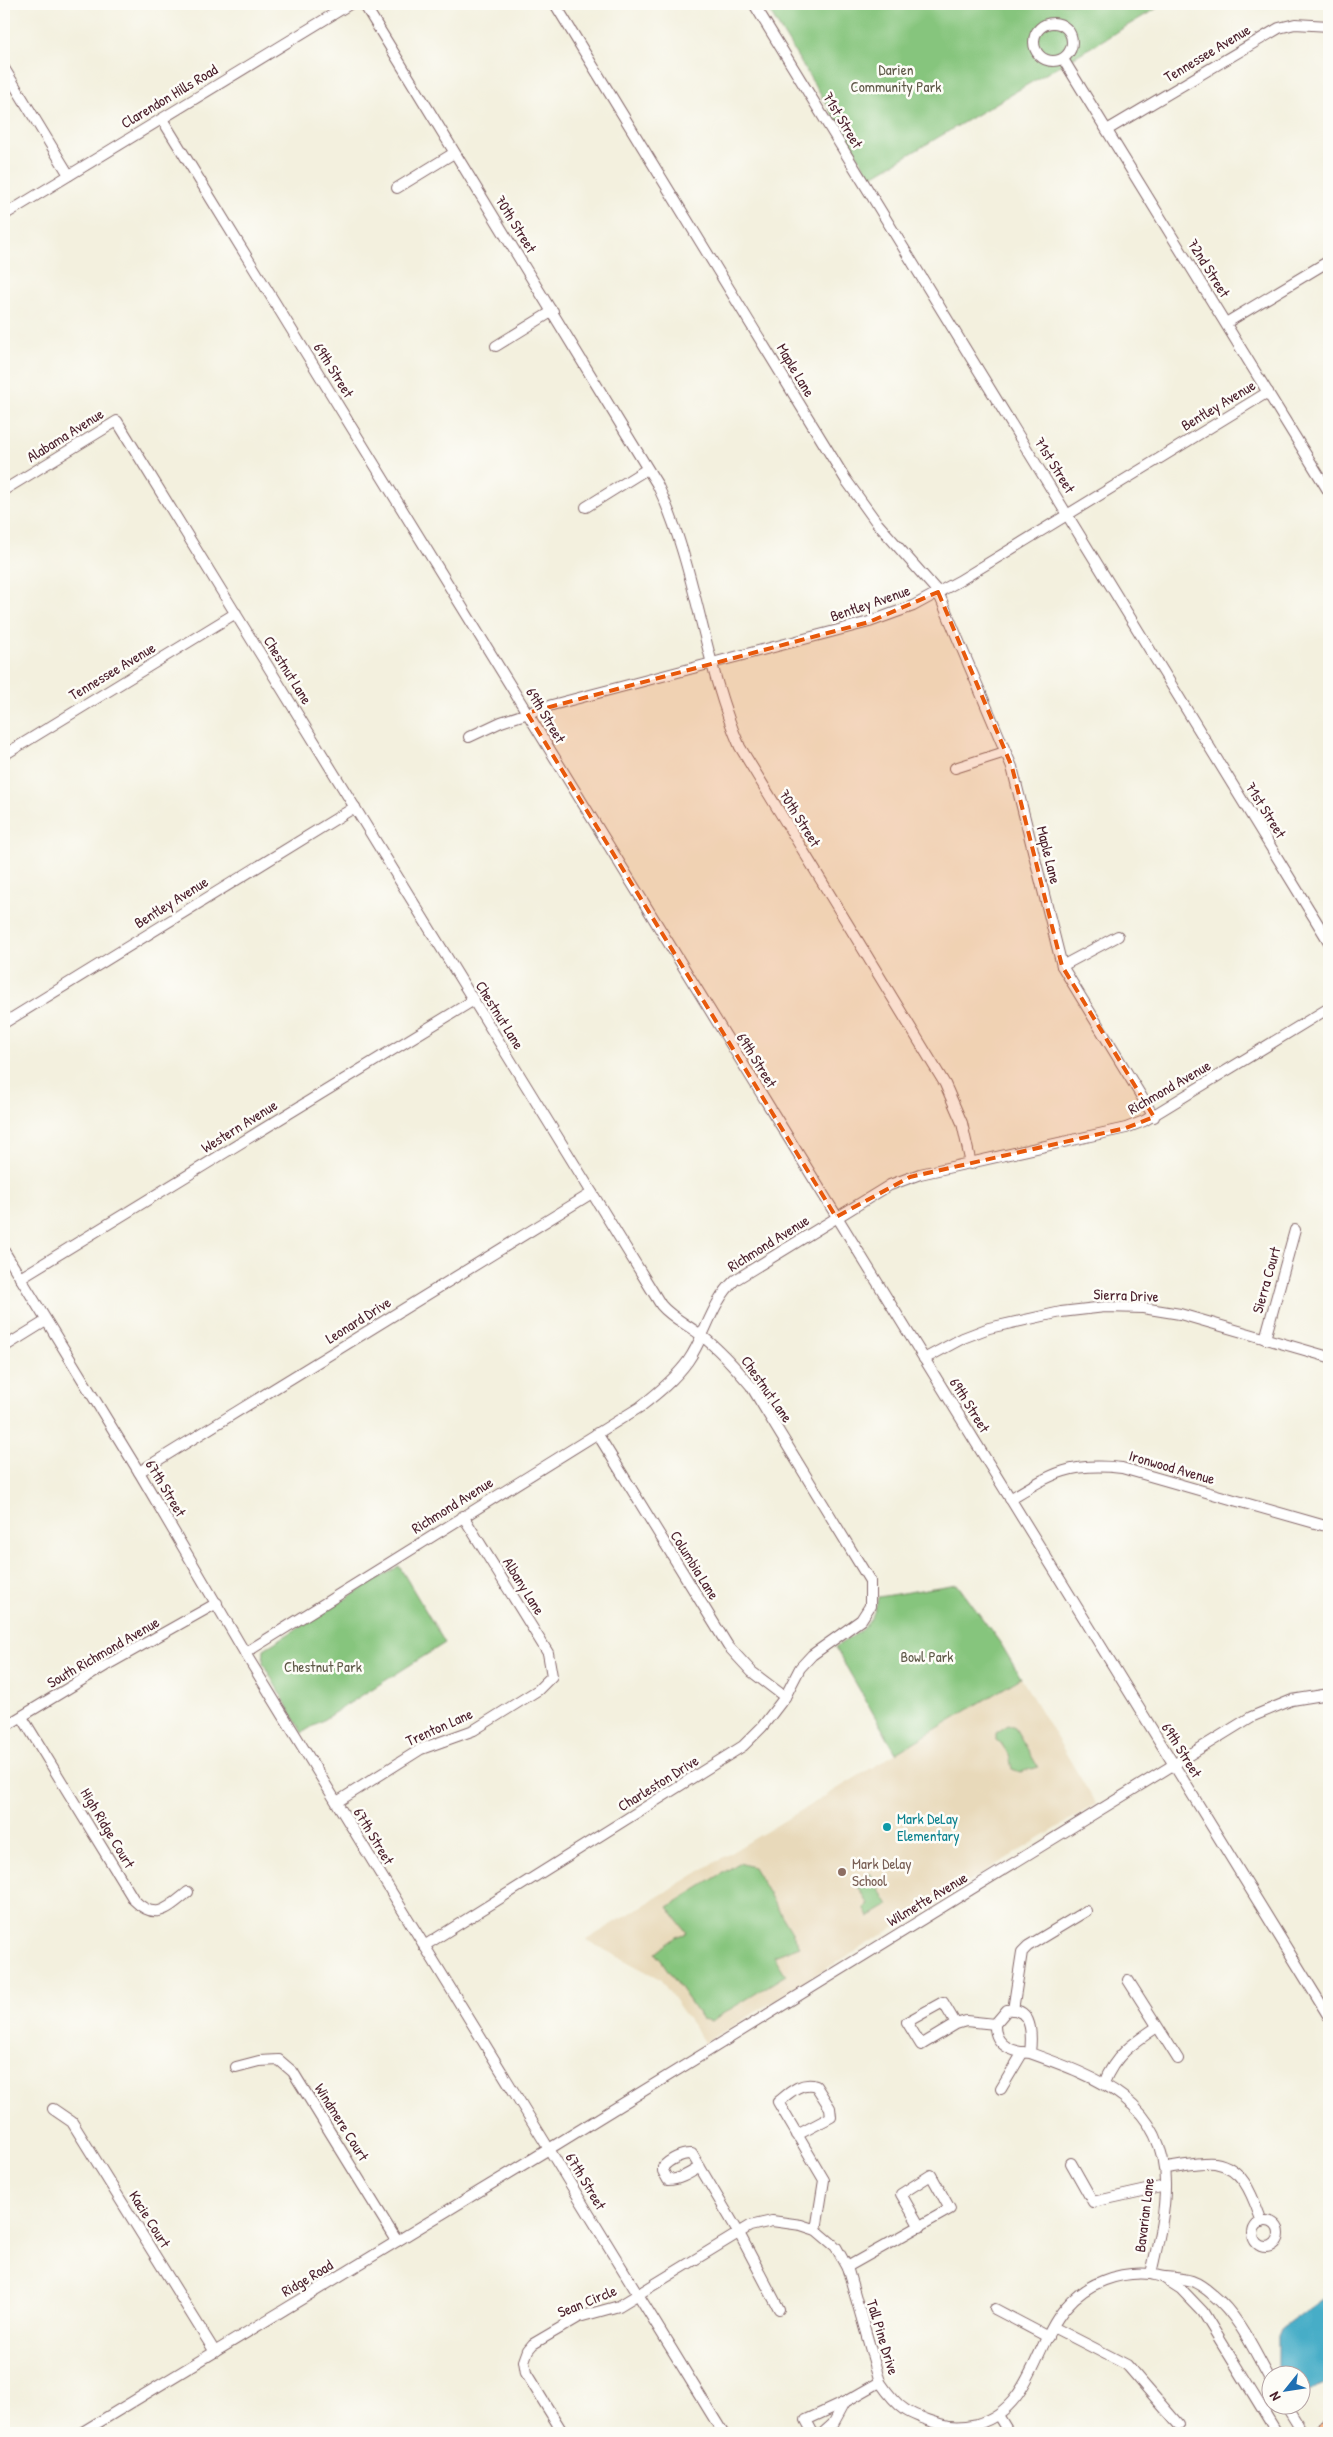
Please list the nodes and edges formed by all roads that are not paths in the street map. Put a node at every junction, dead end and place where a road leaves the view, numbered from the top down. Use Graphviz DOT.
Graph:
graph roads {
  1 [pos="350,4"];
  2 [pos="364,4"];
  3 [pos="555,4"];
  4 [pos="754,4"];
  5 [pos="1329,27"];
  6 [pos="1063,59"];
  7 [pos="4,68"];
  8 [pos="162,118"];
  9 [pos="1107,130"];
  10 [pos="454,153"];
  11 [pos="69,175"];
  12 [pos="398,188"];
  13 [pos="4,215"];
  14 [pos="1329,261"];
  15 [pos="553,311"];
  16 [pos="1226,323"];
  17 [pos="496,346"];
  18 [pos="1268,392"];
  19 [pos="117,421"];
  20 [pos="647,469"];
  21 [pos="4,490"];
  22 [pos="1329,492"];
  23 [pos="586,507"];
  24 [pos="1068,515"];
  25 [pos="938,592"];
  26 [pos="236,613"];
  27 [pos="712,664"];
  28 [pos="527,713"];
  29 [pos="469,737"];
  30 [pos="1005,752"];
  31 [pos="4,755"];
  32 [pos="955,768"];
  33 [pos="354,807"];
  34 [pos="1118,936"];
  35 [pos="1329,942"];
  36 [pos="1062,966"];
  37 [pos="474,1000"];
  38 [pos="1329,1008"];
  39 [pos="4,1023"];
  40 [pos="1154,1116"];
  41 [pos="971,1164"];
  42 [pos="592,1193"];
  43 [pos="836,1217"];
  44 [pos="1295,1230"];
  45 [pos="4,1251"];
  46 [pos="20,1278"];
  47 [pos="46,1321"];
  48 [pos="702,1336"];
  49 [pos="1265,1339"];
  50 [pos="4,1347"];
  51 [pos="1329,1357"];
  52 [pos="924,1359"];
  53 [pos="597,1434"];
  54 [pos="139,1472"];
  55 [pos="1010,1499"];
  56 [pos="463,1516"];
  57 [pos="1329,1527"];
  58 [pos="217,1603"];
  59 [pos="870,1606"];
  60 [pos="245,1653"];
  61 [pos="552,1676"];
  62 [pos="1329,1694"];
  63 [pos="785,1697"];
  64 [pos="22,1717"];
  65 [pos="4,1727"];
  66 [pos="1173,1764"];
  67 [pos="337,1802"];
  68 [pos="188,1892"];
  69 [pos="1086,1910"];
  70 [pos="424,1946"];
  71 [pos="1128,1980"];
  72 [pos="1013,2010"];
  73 [pos="1329,2017"];
  74 [pos="956,2024"];
  75 [pos="995,2024"];
  76 [pos="1157,2027"];
  77 [pos="1027,2052"];
  78 [pos="1178,2060"];
  79 [pos="236,2067"];
  80 [pos="1104,2083"];
  81 [pos="1001,2089"];
  82 [pos="52,2109"];
  83 [pos="798,2135"];
  84 [pos="549,2149"];
  85 [pos="1071,2163"];
  86 [pos="700,2168"];
  87 [pos="1164,2168"];
  88 [pos="1166,2186"];
  89 [pos="1262,2222"];
  90 [pos="920,2227"];
  91 [pos="816,2230"];
  92 [pos="738,2233"];
  93 [pos="397,2241"];
  94 [pos="847,2267"];
  95 [pos="1152,2274"];
  96 [pos="1164,2277"];
  97 [pos="638,2295"];
  98 [pos="779,2309"];
  99 [pos="995,2309"];
  100 [pos="1053,2327"];
  101 [pos="1048,2337"];
  102 [pos="215,2352"];
  103 [pos="1261,2364"];
  104 [pos="880,2382"];
  105 [pos="845,2402"];
  106 [pos="1291,2414"];
  107 [pos="998,2415"];
  108 [pos="1178,2424"];
  109 [pos="1329,2426"];
  110 [pos="947,2430"];
  111 [pos="81,2433"];
  112 [pos="563,2433"];
  113 [pos="723,2433"];
  114 [pos="813,2433"];
  115 [pos="823,2433"];
  116 [pos="1009,2433"];
  117 [pos="1277,2433"];
  118 [pos="1302,2433"];
  119 [pos="1318,2433"];
  1 -- 8 [label="street, Clarendon Hills Road"];
  2 -- 10 [label="street, 70th Street"];
  3 -- 25 [label="street, Maple Lane"];
  4 -- 24 [label="street, 71st Street"];
  5 -- 9 [label="street, Tennessee Avenue"];
  6 -- 9 [label="street, 72nd Street"];
  7 -- 11 [label="street"];
  8 -- 11 [label="street, Clarendon Hills Road"];
  8 -- 28 [label="street, 69th Street"];
  9 -- 16 [label="street, 72nd Street"];
  10 -- 12 [label="street"];
  10 -- 15 [label="street, 70th Street"];
  11 -- 13 [label="street, Clarendon Hills Road"];
  14 -- 16 [label="street"];
  15 -- 17 [label="street"];
  15 -- 20 [label="street, 70th Street"];
  16 -- 18 [label="street, 72nd Street"];
  18 -- 22 [label="street, 72nd Street"];
  18 -- 24 [label="street, Bentley Avenue"];
  19 -- 21 [label="street, Alabama Avenue"];
  19 -- 26 [label="street, Chestnut Lane"];
  20 -- 23 [label="street"];
  20 -- 27 [label="street, 70th Street"];
  24 -- 25 [label="street, Bentley Avenue"];
  24 -- 35 [label="street, 71st Street"];
  25 -- 27 [label="street, Bentley Avenue"];
  25 -- 30 [label="street, Maple Lane"];
  26 -- 31 [label="street, Tennessee Avenue"];
  26 -- 33 [label="street, Chestnut Lane"];
  27 -- 28 [label="street, Bentley Avenue"];
  27 -- 41 [label="street, 70th Street"];
  28 -- 29 [label="street, Bentley Avenue"];
  28 -- 43 [label="street, 69th Street"];
  30 -- 32 [label="street"];
  30 -- 36 [label="street, Maple Lane"];
  33 -- 37 [label="street, Chestnut Lane"];
  33 -- 39 [label="street, Bentley Avenue"];
  34 -- 36 [label="street"];
  36 -- 40 [label="street, Maple Lane"];
  37 -- 42 [label="street, Chestnut Lane"];
  37 -- 46 [label="street, Western Avenue"];
  38 -- 40 [label="street, Richmond Avenue"];
  40 -- 41 [label="street, Richmond Avenue"];
  41 -- 43 [label="street, Richmond Avenue"];
  42 -- 48 [label="street, Chestnut Lane"];
  42 -- 54 [label="street, Leonard Drive"];
  43 -- 48 [label="street, Richmond Avenue"];
  43 -- 52 [label="street, 69th Street"];
  44 -- 49 [label="street, Sierra Court"];
  45 -- 46 [label="street, 67th Street"];
  46 -- 47 [label="street, 67th Street"];
  47 -- 50 [label="street"];
  47 -- 54 [label="street, 67th Street"];
  48 -- 53 [label="street, Richmond Avenue"];
  48 -- 59 [label="street, Chestnut Lane"];
  49 -- 51 [label="street, Sierra Drive"];
  49 -- 52 [label="street, Sierra Drive"];
  52 -- 55 [label="street, 69th Street"];
  53 -- 56 [label="street, Richmond Avenue"];
  53 -- 63 [label="street, Columbia Lane"];
  54 -- 58 [label="street, 67th Street"];
  55 -- 57 [label="street, Ironwood Avenue"];
  55 -- 66 [label="street, 69th Street"];
  56 -- 60 [label="street, Richmond Avenue"];
  56 -- 61 [label="street, Albany Lane"];
  58 -- 60 [label="street, 67th Street"];
  58 -- 64 [label="street, South Richmond Avenue"];
  59 -- 63 [label="street, Charleston Drive"];
  60 -- 67 [label="street, 67th Street"];
  61 -- 67 [label="street, Trenton Lane"];
  62 -- 66 [label="street, Wilmette Avenue"];
  63 -- 70 [label="street, Charleston Drive"];
  64 -- 65 [label="street, South Richmond Avenue"];
  64 -- 68 [label="street, High Ridge Court"];
  66 -- 73 [label="street, 69th Street"];
  66 -- 84 [label="street, Wilmette Avenue"];
  67 -- 70 [label="street, 67th Street"];
  69 -- 72 [label="street"];
  70 -- 84 [label="street, 67th Street"];
  71 -- 76 [label="street"];
  72 -- 75 [label="street"];
  72 -- 77 [label="street"];
  74 -- 74 [label="street"];
  74 -- 75 [label="street"];
  75 -- 77 [label="street, Bavarian Lane"];
  76 -- 78 [label="street"];
  76 -- 80 [label="street"];
  77 -- 80 [label="street, Bavarian Lane"];
  77 -- 81 [label="street"];
  79 -- 93 [label="street, Windmere Court"];
  80 -- 87 [label="street, Bavarian Lane"];
  82 -- 102 [label="street, Kacie Court"];
  83 -- 83 [label="street"];
  83 -- 91 [label="street"];
  84 -- 93 [label="street, Ridge Road"];
  84 -- 97 [label="street, 67th Street"];
  85 -- 88 [label="street"];
  86 -- 92 [label="street"];
  87 -- 88 [label="street, Bavarian Lane"];
  87 -- 89 [label="street"];
  88 -- 95 [label="street, Bavarian Lane"];
  90 -- 90 [label="street"];
  90 -- 94 [label="street"];
  91 -- 92 [label="street, Tall Pine Drive"];
  91 -- 94 [label="street, Tall Pine Drive"];
  92 -- 97 [label="street, Tall Pine Drive"];
  92 -- 98 [label="street"];
  93 -- 102 [label="street, Ridge Road"];
  94 -- 104 [label="street, Tall Pine Drive"];
  95 -- 96 [label="street, Tall Pine Drive"];
  95 -- 100 [label="street, Tall Pine Drive"];
  96 -- 103 [label="street, Tall Pine Drive"];
  96 -- 117 [label="street, Tall Pine Drive"];
  97 -- 112 [label="street, Sean Circle"];
  97 -- 113 [label="street, 67th Street"];
  99 -- 101 [label="street"];
  100 -- 101 [label="street, Tall Pine Drive"];
  100 -- 108 [label="street"];
  101 -- 107 [label="street, Tall Pine Drive"];
  102 -- 111 [label="street, Ridge Road"];
  104 -- 105 [label="street"];
  104 -- 110 [label="street, Tall Pine Drive"];
  105 -- 114 [label="street"];
  105 -- 115 [label="street"];
  106 -- 118 [label="street"];
  107 -- 110 [label="street, Tall Pine Drive"];
  107 -- 116 [label="street"];
  109 -- 119 [label="main road"];
}
